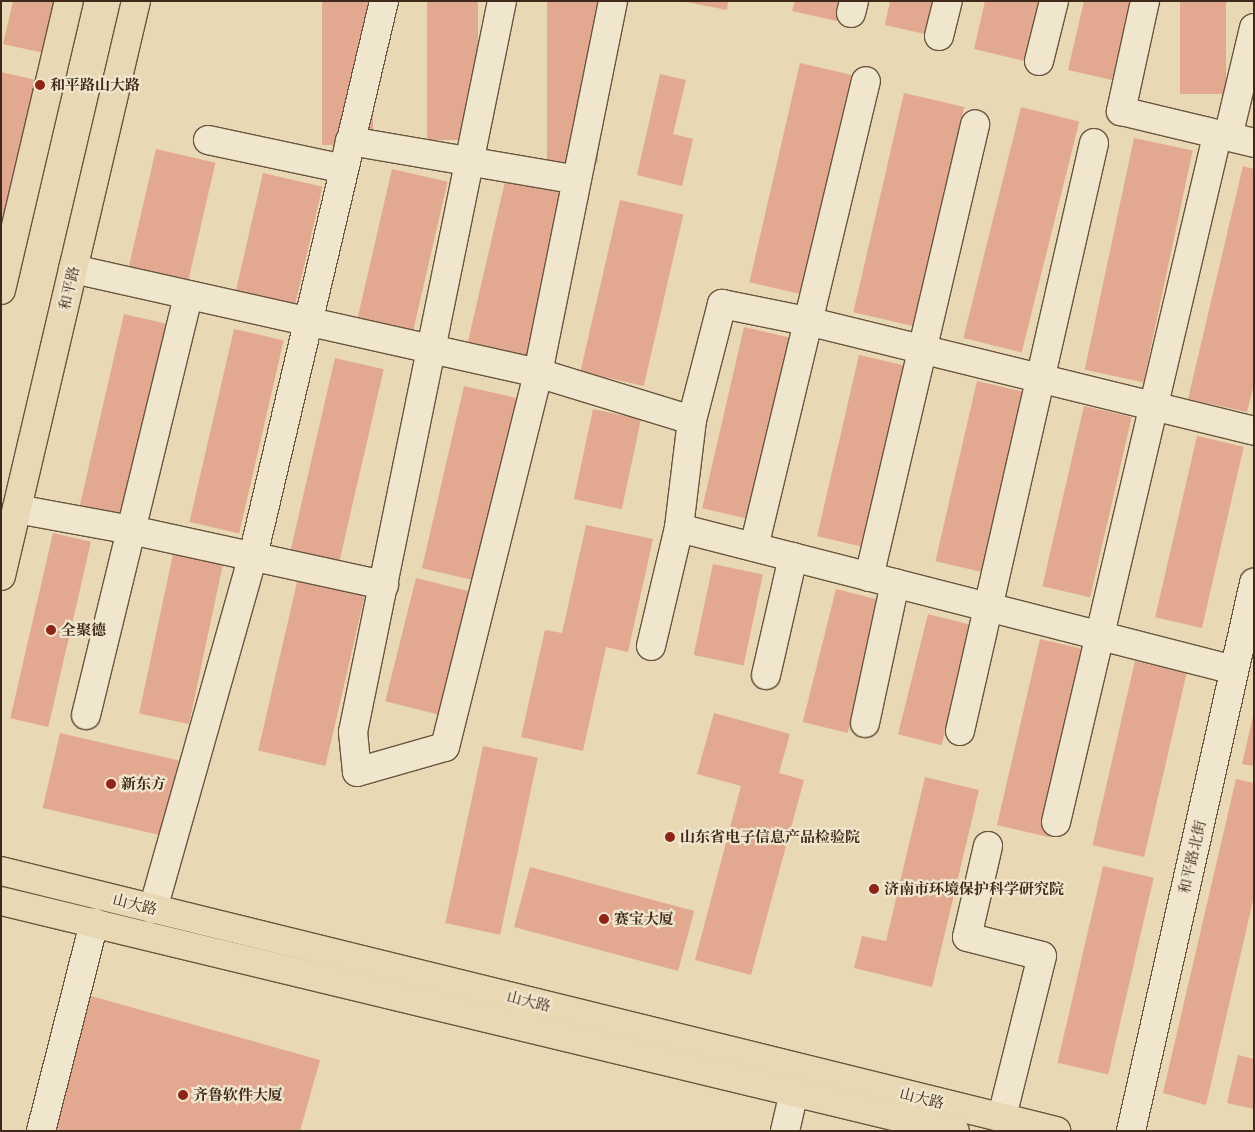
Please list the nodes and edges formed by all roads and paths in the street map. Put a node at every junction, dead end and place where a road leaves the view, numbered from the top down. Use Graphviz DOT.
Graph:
graph roads {
  1 [pos="69,1"];
  2 [pos="136,1"];
  3 [pos="384,1"];
  4 [pos="502,1"];
  5 [pos="613,1"];
  6 [pos="948,1"];
  7 [pos="1054,1"];
  8 [pos="1145,1"];
  9 [pos="1254,28"];
  10 [pos="939,36"];
  11 [pos="1039,62"];
  12 [pos="866,82"];
  13 [pos="975,124"];
  14 [pos="1222,136"];
  15 [pos="208,140"];
  16 [pos="350,141"];
  17 [pos="1094,143"];
  18 [pos="1254,144"];
  19 [pos="470,161"];
  20 [pos="344,169"];
  21 [pos="577,180"];
  22 [pos="73,269"];
  23 [pos="1,290"];
  24 [pos="188,297"];
  25 [pos="307,322"];
  26 [pos="811,322"];
  27 [pos="922,349"];
  28 [pos="432,350"];
  29 [pos="538,373"];
  30 [pos="1038,378"];
  31 [pos="1152,407"];
  32 [pos="692,420"];
  33 [pos="1254,431"];
  34 [pos="17,509"];
  35 [pos="679,528"];
  36 [pos="131,530"];
  37 [pos="754,547"];
  38 [pos="253,556"];
  39 [pos="793,556"];
  40 [pos="1,576"];
  41 [pos="869,577"];
  42 [pos="895,583"];
  43 [pos="1254,583"];
  44 [pos="384,585"];
  45 [pos="988,608"];
  46 [pos="1100,635"];
  47 [pos="651,646"];
  48 [pos="1234,670"];
  49 [pos="766,675"];
  50 [pos="86,715"];
  51 [pos="865,723"];
  52 [pos="960,731"];
  53 [pos="1056,822"];
  54 [pos="988,846"];
  55 [pos="1,871"];
  56 [pos="1,901"];
  57 [pos="153,908"];
  58 [pos="94,923"];
  59 [pos="794,1092"];
  60 [pos="1002,1117"];
  61 [pos="41,1131"];
  62 [pos="785,1131"];
  63 [pos="955,1131"];
  64 [pos="1056,1131"];
  65 [pos="1131,1131"];
  1 -- 23 [label="main road"];
  2 -- 22 [label="main road, 和平路"];
  3 -- 16 [label="street"];
  4 -- 19 [label="street"];
  5 -- 21 [label="street"];
  6 -- 10 [label="street"];
  7 -- 11 [label="street"];
  8 -- 14 [label="street"];
  9 -- 14 [label="street"];
  12 -- 26 [label="street"];
  13 -- 27 [label="street"];
  14 -- 18 [label="street"];
  14 -- 31 [label="street"];
  15 -- 20 [label="street"];
  16 -- 19 [label="street"];
  16 -- 20 [label="street"];
  17 -- 30 [label="street"];
  19 -- 21 [label="street"];
  19 -- 28 [label="street"];
  20 -- 25 [label="street"];
  21 -- 29 [label="street"];
  22 -- 24 [label="street"];
  22 -- 34 [label="main road, 和平路"];
  24 -- 25 [label="street"];
  24 -- 36 [label="street"];
  25 -- 28 [label="street"];
  25 -- 38 [label="street"];
  26 -- 27 [label="street"];
  26 -- 32 [label="street"];
  26 -- 37 [label="street"];
  27 -- 30 [label="street"];
  27 -- 41 [label="street"];
  28 -- 29 [label="street"];
  28 -- 44 [label="street"];
  29 -- 32 [label="street"];
  29 -- 44 [label="street"];
  30 -- 31 [label="street"];
  30 -- 45 [label="street"];
  31 -- 33 [label="street"];
  31 -- 46 [label="street"];
  32 -- 35 [label="street"];
  34 -- 36 [label="street"];
  34 -- 40 [label="main road, 和平路"];
  35 -- 37 [label="street"];
  35 -- 47 [label="street"];
  36 -- 38 [label="street"];
  36 -- 50 [label="street"];
  37 -- 39 [label="street"];
  38 -- 44 [label="street"];
  38 -- 57 [label="street"];
  39 -- 41 [label="street"];
  39 -- 49 [label="street"];
  41 -- 42 [label="street"];
  42 -- 45 [label="street"];
  42 -- 51 [label="street"];
  43 -- 48 [label="street, 和平路北街"];
  45 -- 46 [label="street"];
  45 -- 52 [label="street"];
  46 -- 48 [label="street"];
  46 -- 53 [label="street"];
  48 -- 65 [label="street, 和平路北街"];
  54 -- 60 [label="street"];
  55 -- 57 [label="main road, 山大路"];
  56 -- 58 [label="main road, 山大路"];
  57 -- 60 [label="main road, 山大路"];
  58 -- 59 [label="main road, 山大路"];
  58 -- 61 [label="street"];
  59 -- 62 [label="street"];
  59 -- 63 [label="main road, 山大路"];
  60 -- 64 [label="main road, 山大路"];
}
